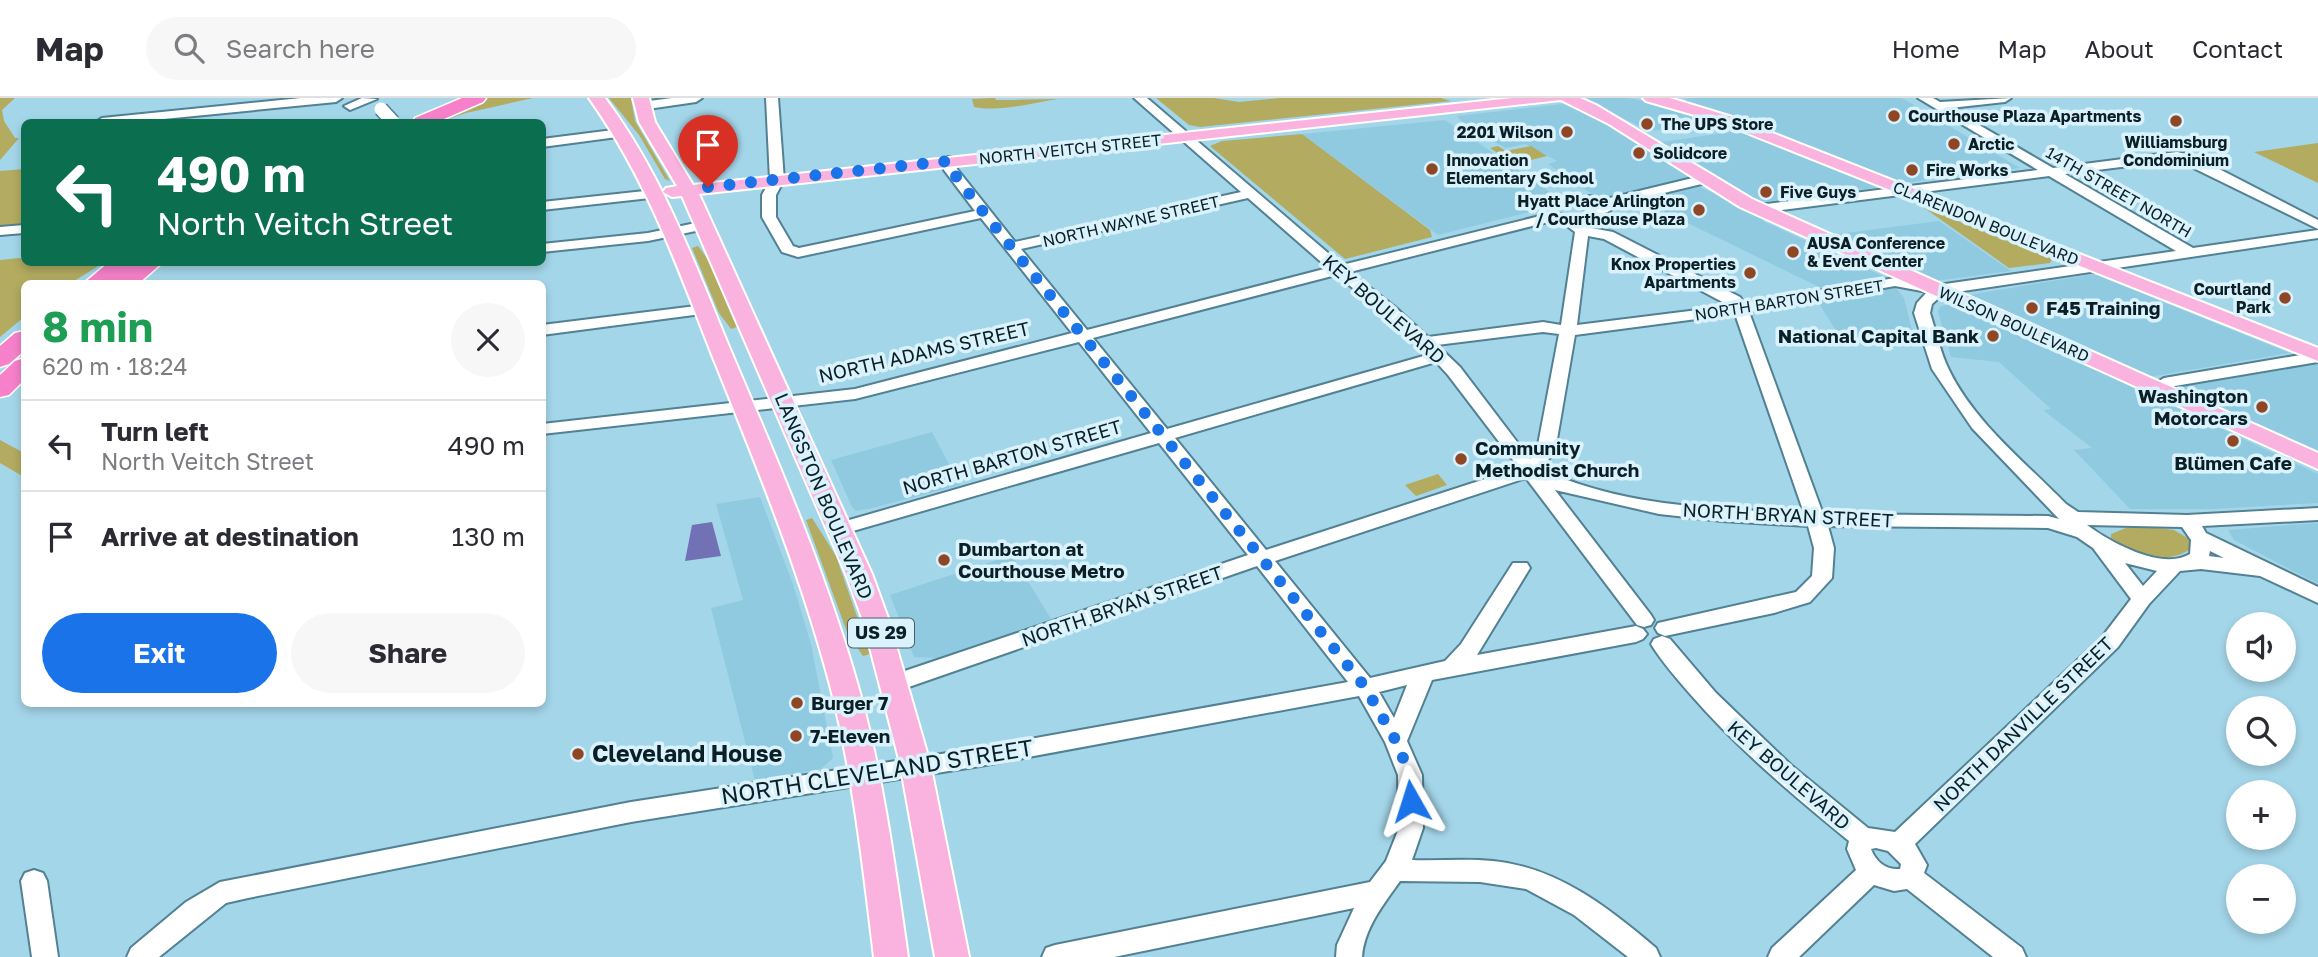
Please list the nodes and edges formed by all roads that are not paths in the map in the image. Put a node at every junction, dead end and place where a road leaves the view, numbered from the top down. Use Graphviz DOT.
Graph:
graph roads {
  1 [pos="336,98"];
  2 [pos="371,98"];
  3 [pos="432,98"];
  4 [pos="440,98"];
  5 [pos="465,98"];
  6 [pos="477,98"];
  7 [pos="597,98"];
  8 [pos="696,98"];
  9 [pos="772,98"];
  10 [pos="1140,98"];
  11 [pos="1555,98"];
  12 [pos="1567,98"];
  13 [pos="1651,98"];
  14 [pos="1924,98"];
  15 [pos="2005,98"];
  16 [pos="641,102"];
  17 [pos="281,104"];
  18 [pos="350,106"];
  19 [pos="1937,106"];
  20 [pos="132,119"];
  21 [pos="268,119"];
  22 [pos="394,119"];
  23 [pos="429,119"];
  24 [pos="621,133"];
  25 [pos="1184,137"];
  26 [pos="546,142"];
  27 [pos="948,161"];
  28 [pos="2050,172"];
  29 [pos="1705,179"];
  30 [pos="777,180"];
  31 [pos="688,190"];
  32 [pos="1901,190"];
  33 [pos="654,194"];
  34 [pos="1250,194"];
  35 [pos="1605,203"];
  36 [pos="546,206"];
  37 [pos="1759,209"];
  38 [pos="984,213"];
  39 [pos="705,225"];
  40 [pos="2318,225"];
  41 [pos="21,229"];
  42 [pos="0,231"];
  43 [pos="1582,231"];
  44 [pos="672,233"];
  45 [pos="2318,234"];
  46 [pos="1011,247"];
  47 [pos="546,248"];
  48 [pos="2189,252"];
  49 [pos="119,266"];
  50 [pos="147,266"];
  51 [pos="2096,266"];
  52 [pos="1340,271"];
  53 [pos="99,280"];
  54 [pos="128,280"];
  55 [pos="1938,290"];
  56 [pos="1740,307"];
  57 [pos="704,310"];
  58 [pos="546,330"];
  59 [pos="1568,331"];
  60 [pos="1082,337"];
  61 [pos="21,341"];
  62 [pos="1426,342"];
  63 [pos="1440,356"];
  64 [pos="2318,356"];
  65 [pos="0,359"];
  66 [pos="21,369"];
  67 [pos="2155,388"];
  68 [pos="0,389"];
  69 [pos="783,402"];
  70 [pos="743,406"];
  71 [pos="546,429"];
  72 [pos="1163,435"];
  73 [pos="2318,462"];
  74 [pos="1530,471"];
  75 [pos="2318,514"];
  76 [pos="1816,520"];
  77 [pos="2187,521"];
  78 [pos="2075,523"];
  79 [pos="839,529"];
  80 [pos="2201,538"];
  81 [pos="2102,545"];
  82 [pos="1261,558"];
  83 [pos="2197,561"];
  84 [pos="2173,566"];
  85 [pos="1520,568"];
  86 [pos="2260,569"];
  87 [pos="2318,596"];
  88 [pos="2142,598"];
  89 [pos="1640,627"];
  90 [pos="1664,636"];
  91 [pos="1452,667"];
  92 [pos="1423,674"];
  93 [pos="895,683"];
  94 [pos="1365,687"];
  95 [pos="1396,741"];
  96 [pos="916,767"];
  97 [pos="864,776"];
  98 [pos="1865,840"];
  99 [pos="1898,844"];
  100 [pos="1394,870"];
  101 [pos="1872,871"];
  102 [pos="1910,877"];
  103 [pos="34,881"];
  104 [pos="1376,892"];
  105 [pos="45,957"];
  106 [pos="140,957"];
  107 [pos="891,957"];
  108 [pos="952,957"];
  109 [pos="1055,957"];
  110 [pos="1349,957"];
  111 [pos="1647,957"];
  112 [pos="1781,957"];
  113 [pos="2013,957"];
  1 -- 17 [label="street"];
  2 -- 18 [label="street"];
  2 -- 22 [label="street"];
  3 -- 22 [label="highway"];
  4 -- 22 [label="highway"];
  5 -- 22 [label="highway"];
  6 -- 23 [label="highway"];
  7 -- 24 [label="main road, LANGSTON BOULEVARD / US 29"];
  8 -- 16 [label="street"];
  9 -- 30 [label="street"];
  10 -- 25 [label="street, KEY BOULEVARD"];
  11 -- 25 [label="main road, NORTH VEITCH STREET"];
  12 -- 29 [label="main road, WILSON BOULEVARD"];
  13 -- 32 [label="main road, CLARENDON BOULEVARD"];
  14 -- 19 [label="street, 14TH STREET NORTH"];
  15 -- 19 [label="street"];
  16 -- 31 [label="main road, LANGSTON BOULEVARD / US 29"];
  17 -- 20 [label="street"];
  17 -- 21 [label="street"];
  19 -- 28 [label="street, 14TH STREET NORTH"];
  24 -- 26 [label="street"];
  24 -- 33 [label="main road, LANGSTON BOULEVARD / US 29"];
  25 -- 27 [label="main road, NORTH VEITCH STREET"];
  25 -- 34 [label="street, KEY BOULEVARD"];
  27 -- 30 [label="main road, NORTH VEITCH STREET"];
  27 -- 38 [label="street"];
  28 -- 32 [label="street"];
  28 -- 40 [label="street"];
  28 -- 48 [label="street, 14TH STREET NORTH"];
  29 -- 35 [label="street"];
  29 -- 37 [label="main road, WILSON BOULEVARD"];
  30 -- 31 [label="main road, NORTH VEITCH STREET"];
  30 -- 38 [label="street"];
  31 -- 33 [label="main road, NORTH VEITCH STREET"];
  31 -- 39 [label="main road, LANGSTON BOULEVARD / US 29"];
  32 -- 37 [label="street"];
  32 -- 51 [label="main road, CLARENDON BOULEVARD"];
  33 -- 36 [label="street, NORTH VEITCH STREET"];
  33 -- 44 [label="main road, LANGSTON BOULEVARD / US 29"];
  34 -- 46 [label="street, NORTH WAYNE STREET"];
  34 -- 52 [label="street, KEY BOULEVARD"];
  37 -- 55 [label="main road, WILSON BOULEVARD"];
  38 -- 46 [label="street"];
  39 -- 44 [label="street"];
  39 -- 69 [label="main road, LANGSTON BOULEVARD / US 29"];
  41 -- 42 [label="street"];
  43 -- 52 [label="street, NORTH ADAMS STREET"];
  43 -- 56 [label="street"];
  43 -- 59 [label="street"];
  44 -- 47 [label="street"];
  44 -- 57 [label="main road, LANGSTON BOULEVARD / US 29"];
  45 -- 48 [label="street, NORTH BARTON STREET"];
  46 -- 60 [label="street"];
  48 -- 51 [label="street, NORTH BARTON STREET"];
  49 -- 53 [label="highway"];
  50 -- 54 [label="highway"];
  51 -- 55 [label="street, NORTH BARTON STREET"];
  51 -- 64 [label="main road, CLARENDON BOULEVARD"];
  52 -- 60 [label="street, NORTH ADAMS STREET"];
  52 -- 62 [label="street, KEY BOULEVARD"];
  55 -- 56 [label="street, NORTH BARTON STREET"];
  55 -- 67 [label="main road, WILSON BOULEVARD"];
  55 -- 78 [label="street"];
  56 -- 59 [label="street, NORTH BARTON STREET"];
  56 -- 76 [label="street"];
  57 -- 58 [label="street"];
  57 -- 70 [label="main road, LANGSTON BOULEVARD / US 29"];
  59 -- 62 [label="street, NORTH BARTON STREET"];
  59 -- 74 [label="street"];
  60 -- 69 [label="street, NORTH ADAMS STREET"];
  60 -- 72 [label="street"];
  61 -- 65 [label="highway"];
  62 -- 63 [label="street, KEY BOULEVARD"];
  63 -- 72 [label="street, NORTH BARTON STREET"];
  63 -- 74 [label="street, KEY BOULEVARD"];
  64 -- 67 [label="street"];
  66 -- 68 [label="highway"];
  67 -- 73 [label="main road, WILSON BOULEVARD"];
  69 -- 70 [label="street, NORTH ADAMS STREET"];
  69 -- 79 [label="main road, LANGSTON BOULEVARD / US 29"];
  70 -- 71 [label="street, NORTH ADAMS STREET"];
  70 -- 97 [label="main road, LANGSTON BOULEVARD / US 29"];
  72 -- 79 [label="street, NORTH BARTON STREET"];
  72 -- 82 [label="street"];
  74 -- 76 [label="street, NORTH BRYAN STREET"];
  74 -- 82 [label="street, NORTH BRYAN STREET"];
  74 -- 89 [label="street, KEY BOULEVARD"];
  75 -- 77 [label="street"];
  76 -- 78 [label="street, NORTH BRYAN STREET"];
  76 -- 90 [label="street"];
  77 -- 78 [label="street"];
  77 -- 80 [label="street"];
  78 -- 81 [label="street"];
  79 -- 93 [label="main road, LANGSTON BOULEVARD / US 29"];
  80 -- 83 [label="street"];
  80 -- 86 [label="street"];
  81 -- 84 [label="street"];
  81 -- 88 [label="street"];
  82 -- 93 [label="street, NORTH BRYAN STREET"];
  82 -- 94 [label="street"];
  83 -- 84 [label="street"];
  83 -- 86 [label="street"];
  84 -- 88 [label="street, NORTH DANVILLE STREET"];
  85 -- 91 [label="street"];
  86 -- 87 [label="street"];
  88 -- 99 [label="street, NORTH DANVILLE STREET"];
  89 -- 90 [label="street"];
  89 -- 91 [label="street, NORTH CLEVELAND STREET"];
  90 -- 98 [label="street, KEY BOULEVARD"];
  91 -- 92 [label="street, NORTH CLEVELAND STREET"];
  92 -- 94 [label="street, NORTH CLEVELAND STREET"];
  92 -- 95 [label="street"];
  93 -- 96 [label="main road, LANGSTON BOULEVARD / US 29"];
  94 -- 95 [label="street"];
  94 -- 96 [label="street, NORTH CLEVELAND STREET"];
  95 -- 100 [label="street"];
  96 -- 97 [label="street, NORTH CLEVELAND STREET"];
  96 -- 108 [label="main road, LANGSTON BOULEVARD / US 29"];
  97 -- 106 [label="street, NORTH CLEVELAND STREET"];
  97 -- 107 [label="main road, LANGSTON BOULEVARD / US 29"];
  98 -- 99 [label="street"];
  98 -- 101 [label="street"];
  99 -- 102 [label="street"];
  100 -- 104 [label="street"];
  100 -- 111 [label="street"];
  101 -- 102 [label="street"];
  101 -- 112 [label="street"];
  102 -- 113 [label="street"];
  103 -- 105 [label="street"];
  104 -- 109 [label="street"];
  104 -- 110 [label="street"];
}
